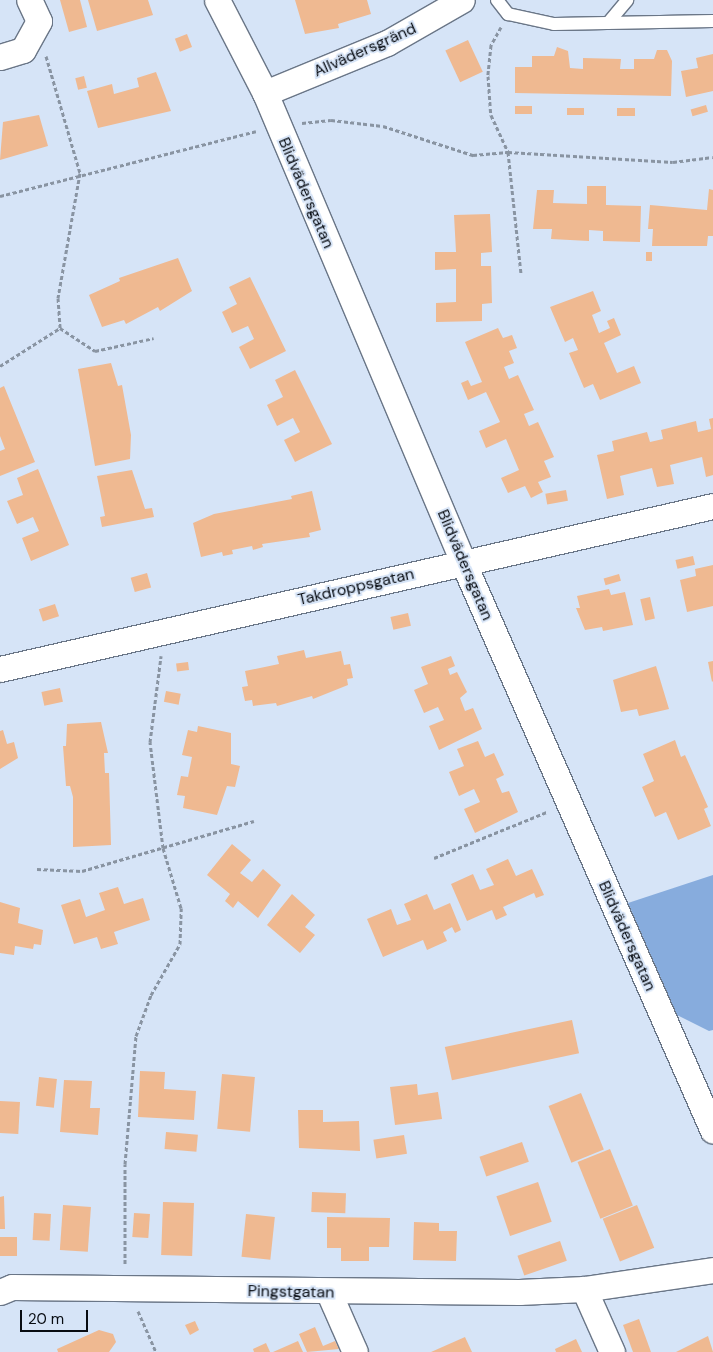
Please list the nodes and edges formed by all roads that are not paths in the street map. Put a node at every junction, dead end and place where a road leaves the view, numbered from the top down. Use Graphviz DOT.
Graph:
graph roads {
  1 [pos="29,0"];
  2 [pos="217,0"];
  3 [pos="462,0"];
  4 [pos="497,0"];
  5 [pos="627,0"];
  6 [pos="713,21"];
  7 [pos="608,23"];
  8 [pos="0,57"];
  9 [pos="265,93"];
  10 [pos="713,506"];
  11 [pos="463,562"];
  12 [pos="0,669"];
  13 [pos="713,1131"];
  14 [pos="713,1270"];
  15 [pos="584,1289"];
  16 [pos="0,1292"];
  17 [pos="329,1293"];
  18 [pos="355,1352"];
  19 [pos="612,1352"];
  1 -- 8 [label="street"];
  2 -- 9 [label="street, Blidvädersgatan"];
  3 -- 9 [label="street, Allvädersgränd"];
  4 -- 7 [label="lane"];
  5 -- 7 [label="lane"];
  6 -- 7 [label="lane"];
  9 -- 11 [label="street, Blidvädersgatan"];
  10 -- 11 [label="street, Takdroppsgatan"];
  11 -- 12 [label="street, Takdroppsgatan"];
  11 -- 13 [label="street, Blidvädersgatan"];
  14 -- 15 [label="street, Pingstgatan"];
  15 -- 17 [label="street, Pingstgatan"];
  15 -- 19 [label="street"];
  16 -- 17 [label="street, Pingstgatan"];
  17 -- 18 [label="street"];
}
